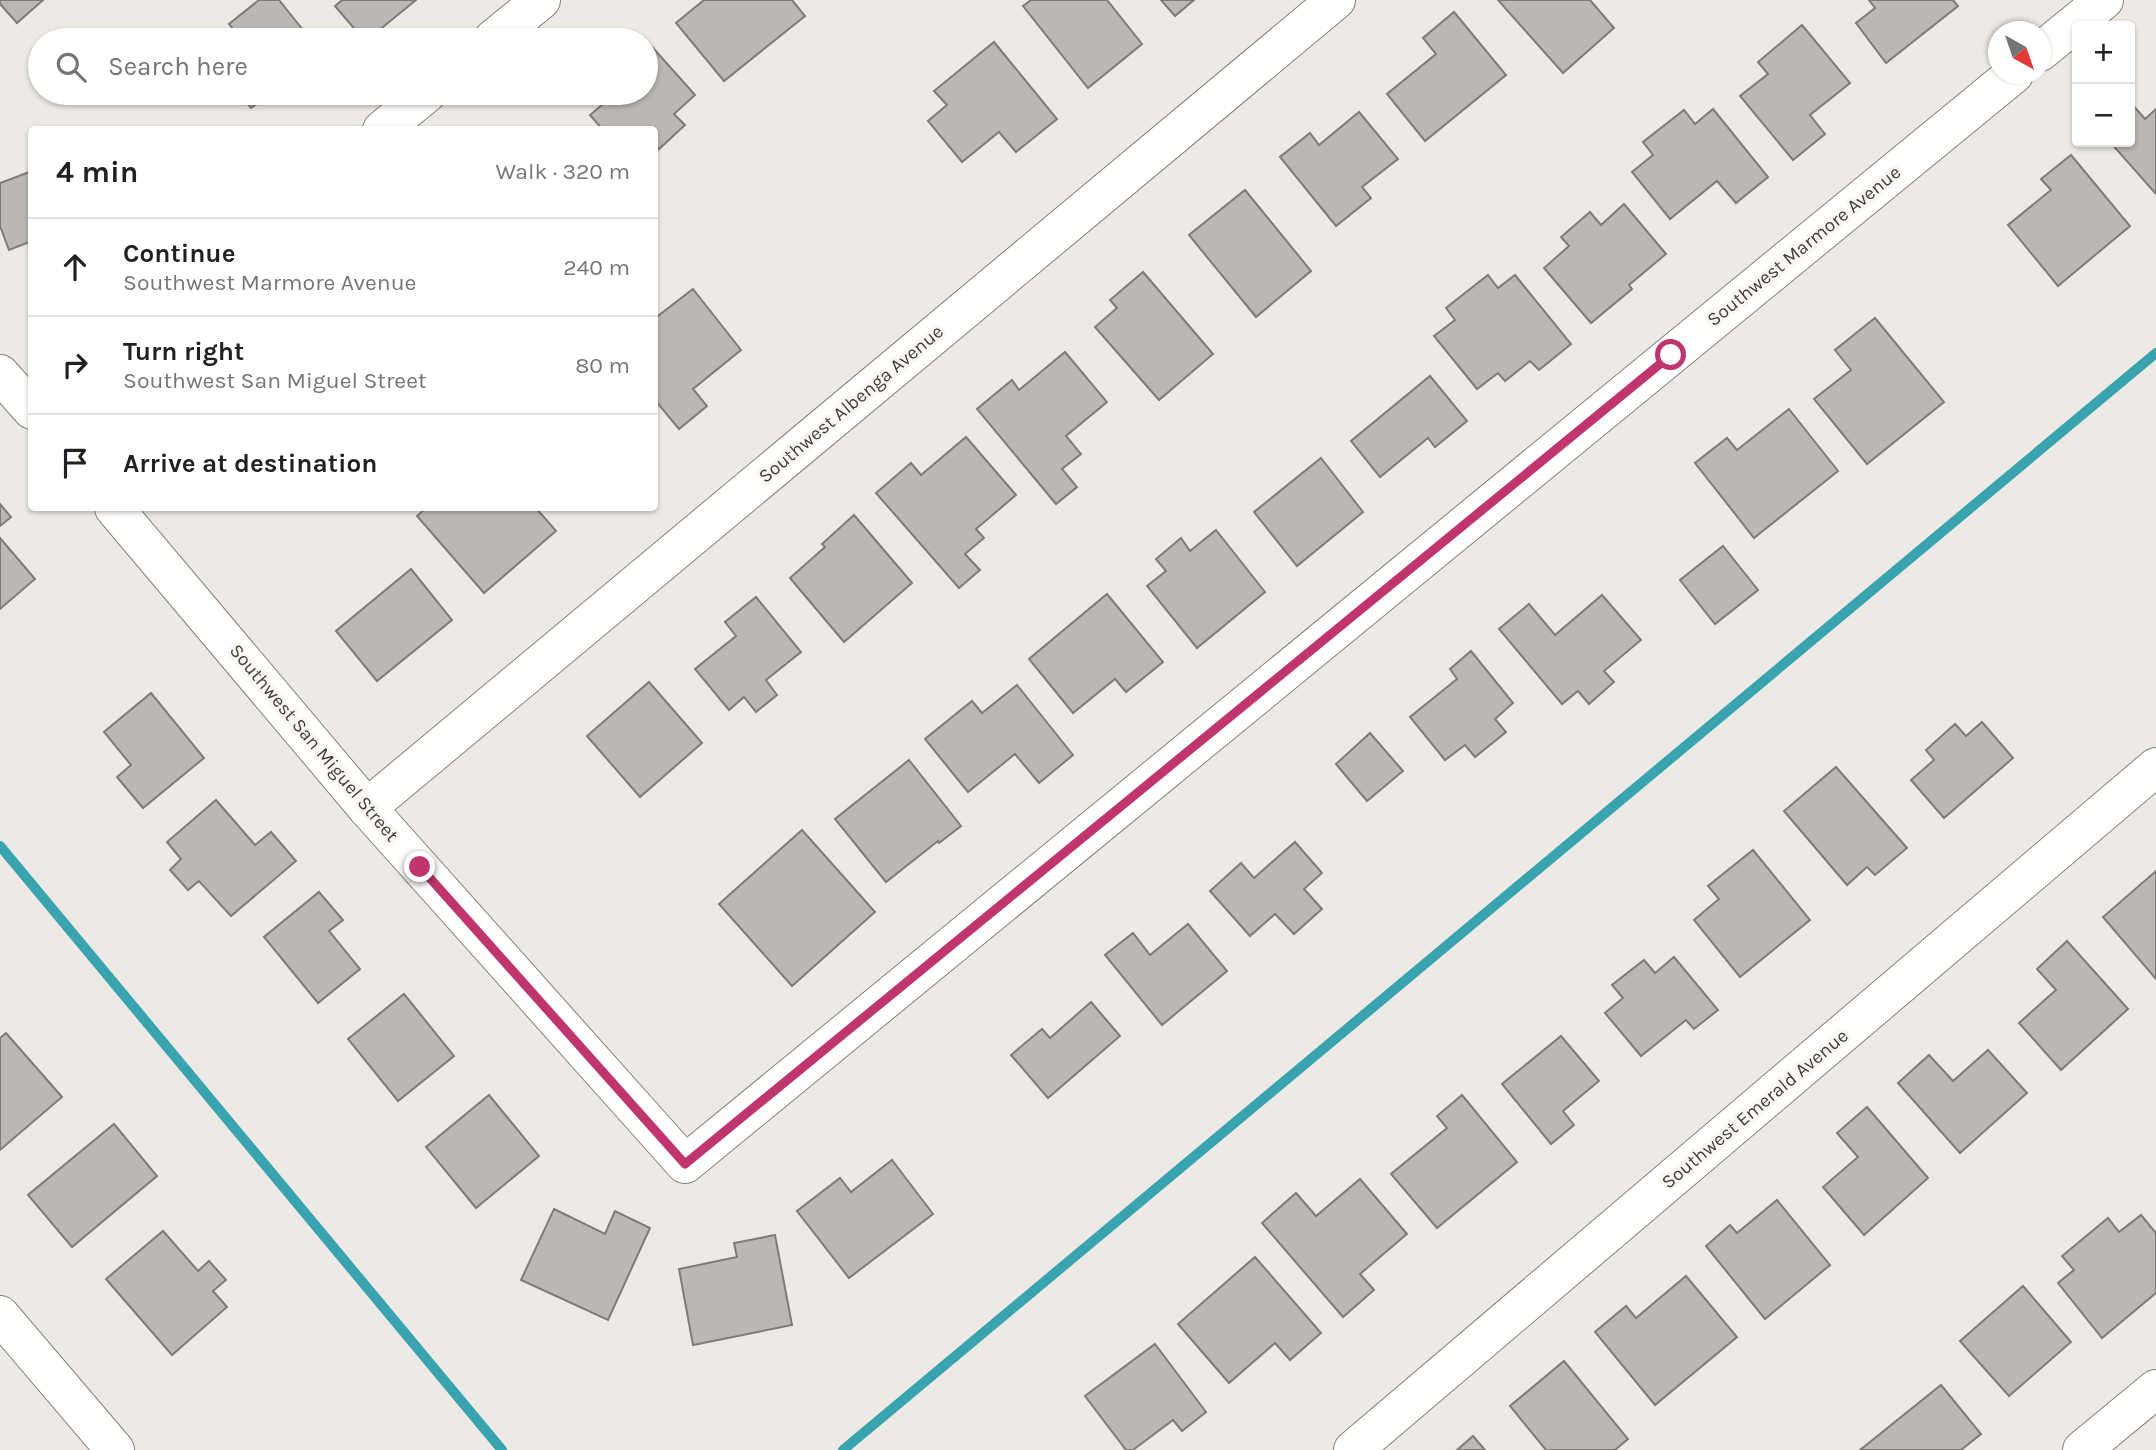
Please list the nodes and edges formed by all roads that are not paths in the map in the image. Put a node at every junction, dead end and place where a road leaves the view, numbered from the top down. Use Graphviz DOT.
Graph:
graph roads {
  1 [pos="541,0"];
  2 [pos="1336,0"];
  3 [pos="2104,0"];
  4 [pos="507,28"];
  5 [pos="2051,43"];
  6 [pos="2002,84"];
  7 [pos="413,105"];
  8 [pos="388,126"];
  9 [pos="0,374"];
  10 [pos="28,406"];
  11 [pos="117,511"];
  12 [pos="2156,768"];
  13 [pos="367,807"];
  14 [pos="685,1164"];
  15 [pos="0,1315"];
  16 [pos="2156,1389"];
  17 [pos="115,1450"];
  18 [pos="1353,1450"];
  19 [pos="2082,1450"];
  1 -- 4 [label="street"];
  2 -- 13 [label="street, Southwest Albenga Avenue"];
  3 -- 5 [label="street"];
  6 -- 14 [label="street, Southwest Marmore Avenue"];
  7 -- 8 [label="street"];
  9 -- 10 [label="street"];
  11 -- 13 [label="street, Southwest San Miguel Street"];
  12 -- 18 [label="street, Southwest Emerald Avenue"];
  13 -- 14 [label="street, Southwest San Miguel Street"];
  15 -- 17 [label="street"];
  16 -- 19 [label="street"];
}
